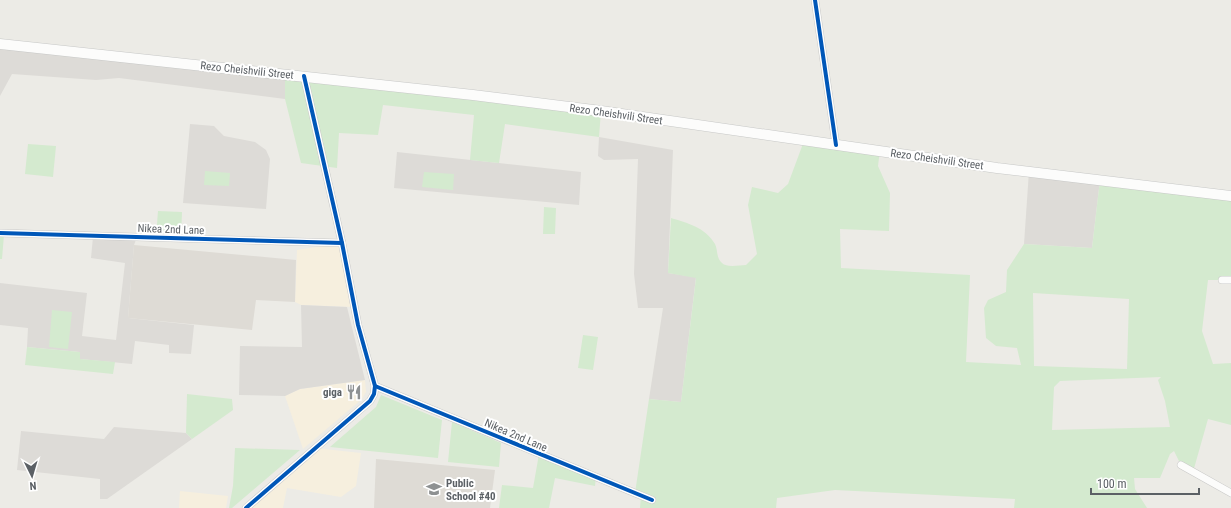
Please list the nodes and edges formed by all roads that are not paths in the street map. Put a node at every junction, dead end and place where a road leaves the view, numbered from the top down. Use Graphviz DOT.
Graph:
graph roads {
  1 [pos="815,0"];
  2 [pos="0,44"];
  3 [pos="304,76"];
  4 [pos="836,145"];
  5 [pos="1231,196"];
  6 [pos="0,233"];
  7 [pos="342,243"];
  8 [pos="1222,280"];
  9 [pos="1231,280"];
  10 [pos="375,386"];
  11 [pos="1181,465"];
  12 [pos="1231,493"];
  13 [pos="652,500"];
  14 [pos="246,508"];
  1 -- 4 [label="street"];
  2 -- 3 [label="main road, Rezo Cheishvili Street"];
  3 -- 4 [label="main road, Rezo Cheishvili Street"];
  3 -- 7 [label="street"];
  4 -- 5 [label="main road, Rezo Cheishvili Street"];
  6 -- 7 [label="street, Nikea 2nd Lane"];
  7 -- 10 [label="street"];
  8 -- 9 [label="street"];
  10 -- 13 [label="street, Nikea 2nd Lane"];
  10 -- 14 [label="street"];
  11 -- 12 [label="street"];
}
